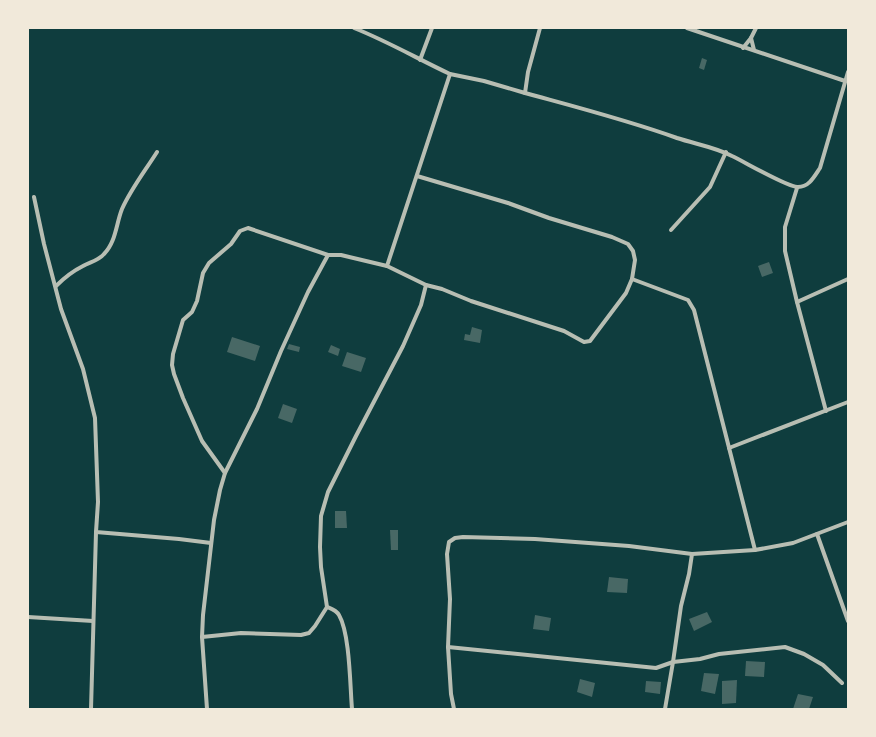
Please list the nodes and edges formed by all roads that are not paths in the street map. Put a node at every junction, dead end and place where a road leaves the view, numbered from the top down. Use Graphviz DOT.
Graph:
graph roads {
  1 [pos="354,28"];
  2 [pos="432,28"];
  3 [pos="540,28"];
  4 [pos="687,28"];
  5 [pos="756,28"];
  6 [pos="751,38"];
  7 [pos="743,48"];
  8 [pos="754,50"];
  9 [pos="420,60"];
  10 [pos="848,72"];
  11 [pos="450,74"];
  12 [pos="845,81"];
  13 [pos="525,93"];
  14 [pos="158,152"];
  15 [pos="726,152"];
  16 [pos="417,176"];
  17 [pos="797,188"];
  18 [pos="34,197"];
  19 [pos="671,230"];
  20 [pos="328,255"];
  21 [pos="387,266"];
  22 [pos="632,279"];
  23 [pos="848,279"];
  24 [pos="426,285"];
  25 [pos="56,286"];
  26 [pos="797,302"];
  27 [pos="848,402"];
  28 [pos="826,410"];
  29 [pos="729,448"];
  30 [pos="225,473"];
  31 [pos="848,522"];
  32 [pos="96,532"];
  33 [pos="817,534"];
  34 [pos="212,543"];
  35 [pos="755,550"];
  36 [pos="692,554"];
  37 [pos="326,607"];
  38 [pos="28,617"];
  39 [pos="93,621"];
  40 [pos="848,621"];
  41 [pos="202,637"];
  42 [pos="448,647"];
  43 [pos="673,662"];
  44 [pos="842,683"];
  45 [pos="91,709"];
  46 [pos="207,709"];
  47 [pos="352,709"];
  48 [pos="454,709"];
  49 [pos="665,709"];
  1 -- 9 [label="street"];
  2 -- 9 [label="street"];
  3 -- 13 [label="street"];
  4 -- 7 [label="street"];
  5 -- 6 [label="street"];
  6 -- 7 [label="street"];
  6 -- 8 [label="street"];
  7 -- 8 [label="street"];
  8 -- 12 [label="street"];
  9 -- 11 [label="street"];
  10 -- 12 [label="street"];
  11 -- 13 [label="street"];
  11 -- 16 [label="street"];
  12 -- 17 [label="street"];
  13 -- 15 [label="street"];
  14 -- 25 [label="street"];
  15 -- 17 [label="street"];
  15 -- 19 [label="street"];
  16 -- 21 [label="street"];
  16 -- 22 [label="street"];
  17 -- 26 [label="street"];
  18 -- 25 [label="street"];
  20 -- 21 [label="street"];
  20 -- 30 [label="street"];
  20 -- 30 [label="street"];
  21 -- 24 [label="street"];
  22 -- 24 [label="street"];
  22 -- 29 [label="street"];
  23 -- 26 [label="street"];
  24 -- 37 [label="street"];
  25 -- 32 [label="street"];
  26 -- 28 [label="street"];
  27 -- 28 [label="street"];
  28 -- 29 [label="street"];
  29 -- 35 [label="street"];
  30 -- 34 [label="street"];
  31 -- 33 [label="street"];
  32 -- 34 [label="street"];
  32 -- 39 [label="street"];
  33 -- 35 [label="street"];
  33 -- 40 [label="street"];
  34 -- 41 [label="street"];
  35 -- 36 [label="street"];
  36 -- 42 [label="street"];
  36 -- 43 [label="street"];
  37 -- 41 [label="street"];
  37 -- 47 [label="street"];
  38 -- 39 [label="street"];
  39 -- 45 [label="street"];
  41 -- 46 [label="street"];
  42 -- 43 [label="street"];
  42 -- 48 [label="street"];
  43 -- 44 [label="street"];
  43 -- 49 [label="street"];
}
